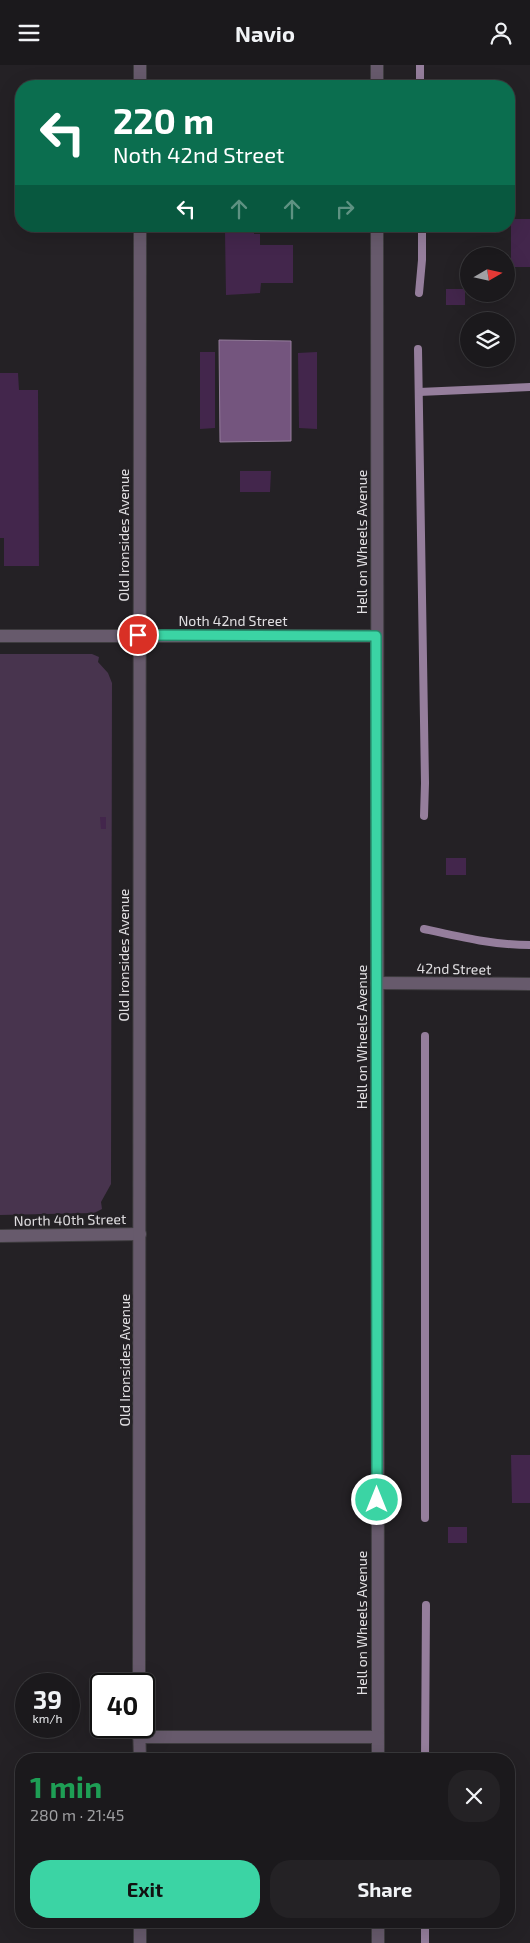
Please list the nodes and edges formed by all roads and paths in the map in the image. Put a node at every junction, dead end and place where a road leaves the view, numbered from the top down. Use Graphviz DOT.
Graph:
graph roads {
  1 [pos="140,65"];
  2 [pos="376,65"];
  3 [pos="140,80"];
  4 [pos="376,80"];
  5 [pos="140,232"];
  6 [pos="377,232"];
  7 [pos="0,635"];
  8 [pos="138,635"];
  9 [pos="376,636"];
  10 [pos="377,983"];
  11 [pos="530,984"];
  12 [pos="140,1234"];
  13 [pos="0,1236"];
  14 [pos="140,1673"];
  15 [pos="155,1732"];
  16 [pos="378,1737"];
  17 [pos="140,1738"];
  18 [pos="140,1753"];
  19 [pos="378,1753"];
  20 [pos="140,1928"];
  21 [pos="378,1928"];
  22 [pos="140,1943"];
  23 [pos="378,1943"];
  1 -- 3 [label="street"];
  2 -- 4 [label="street"];
  5 -- 8 [label="street, Old Ironsides Avenue"];
  6 -- 9 [label="street, Hell on Wheels Avenue"];
  7 -- 8 [label="street, Noth 42nd Street"];
  8 -- 9 [label="street, Noth 42nd Street"];
  8 -- 12 [label="street, Old Ironsides Avenue"];
  9 -- 10 [label="street, Hell on Wheels Avenue"];
  10 -- 11 [label="street, 42nd Street"];
  10 -- 16 [label="street, Hell on Wheels Avenue"];
  12 -- 13 [label="street, North 40th Street"];
  12 -- 14 [label="street, Old Ironsides Avenue"];
  15 -- 16 [label="street"];
  16 -- 19 [label="street, Hell on Wheels Avenue"];
  17 -- 18 [label="street"];
  20 -- 22 [label="street"];
  21 -- 23 [label="street"];
}
